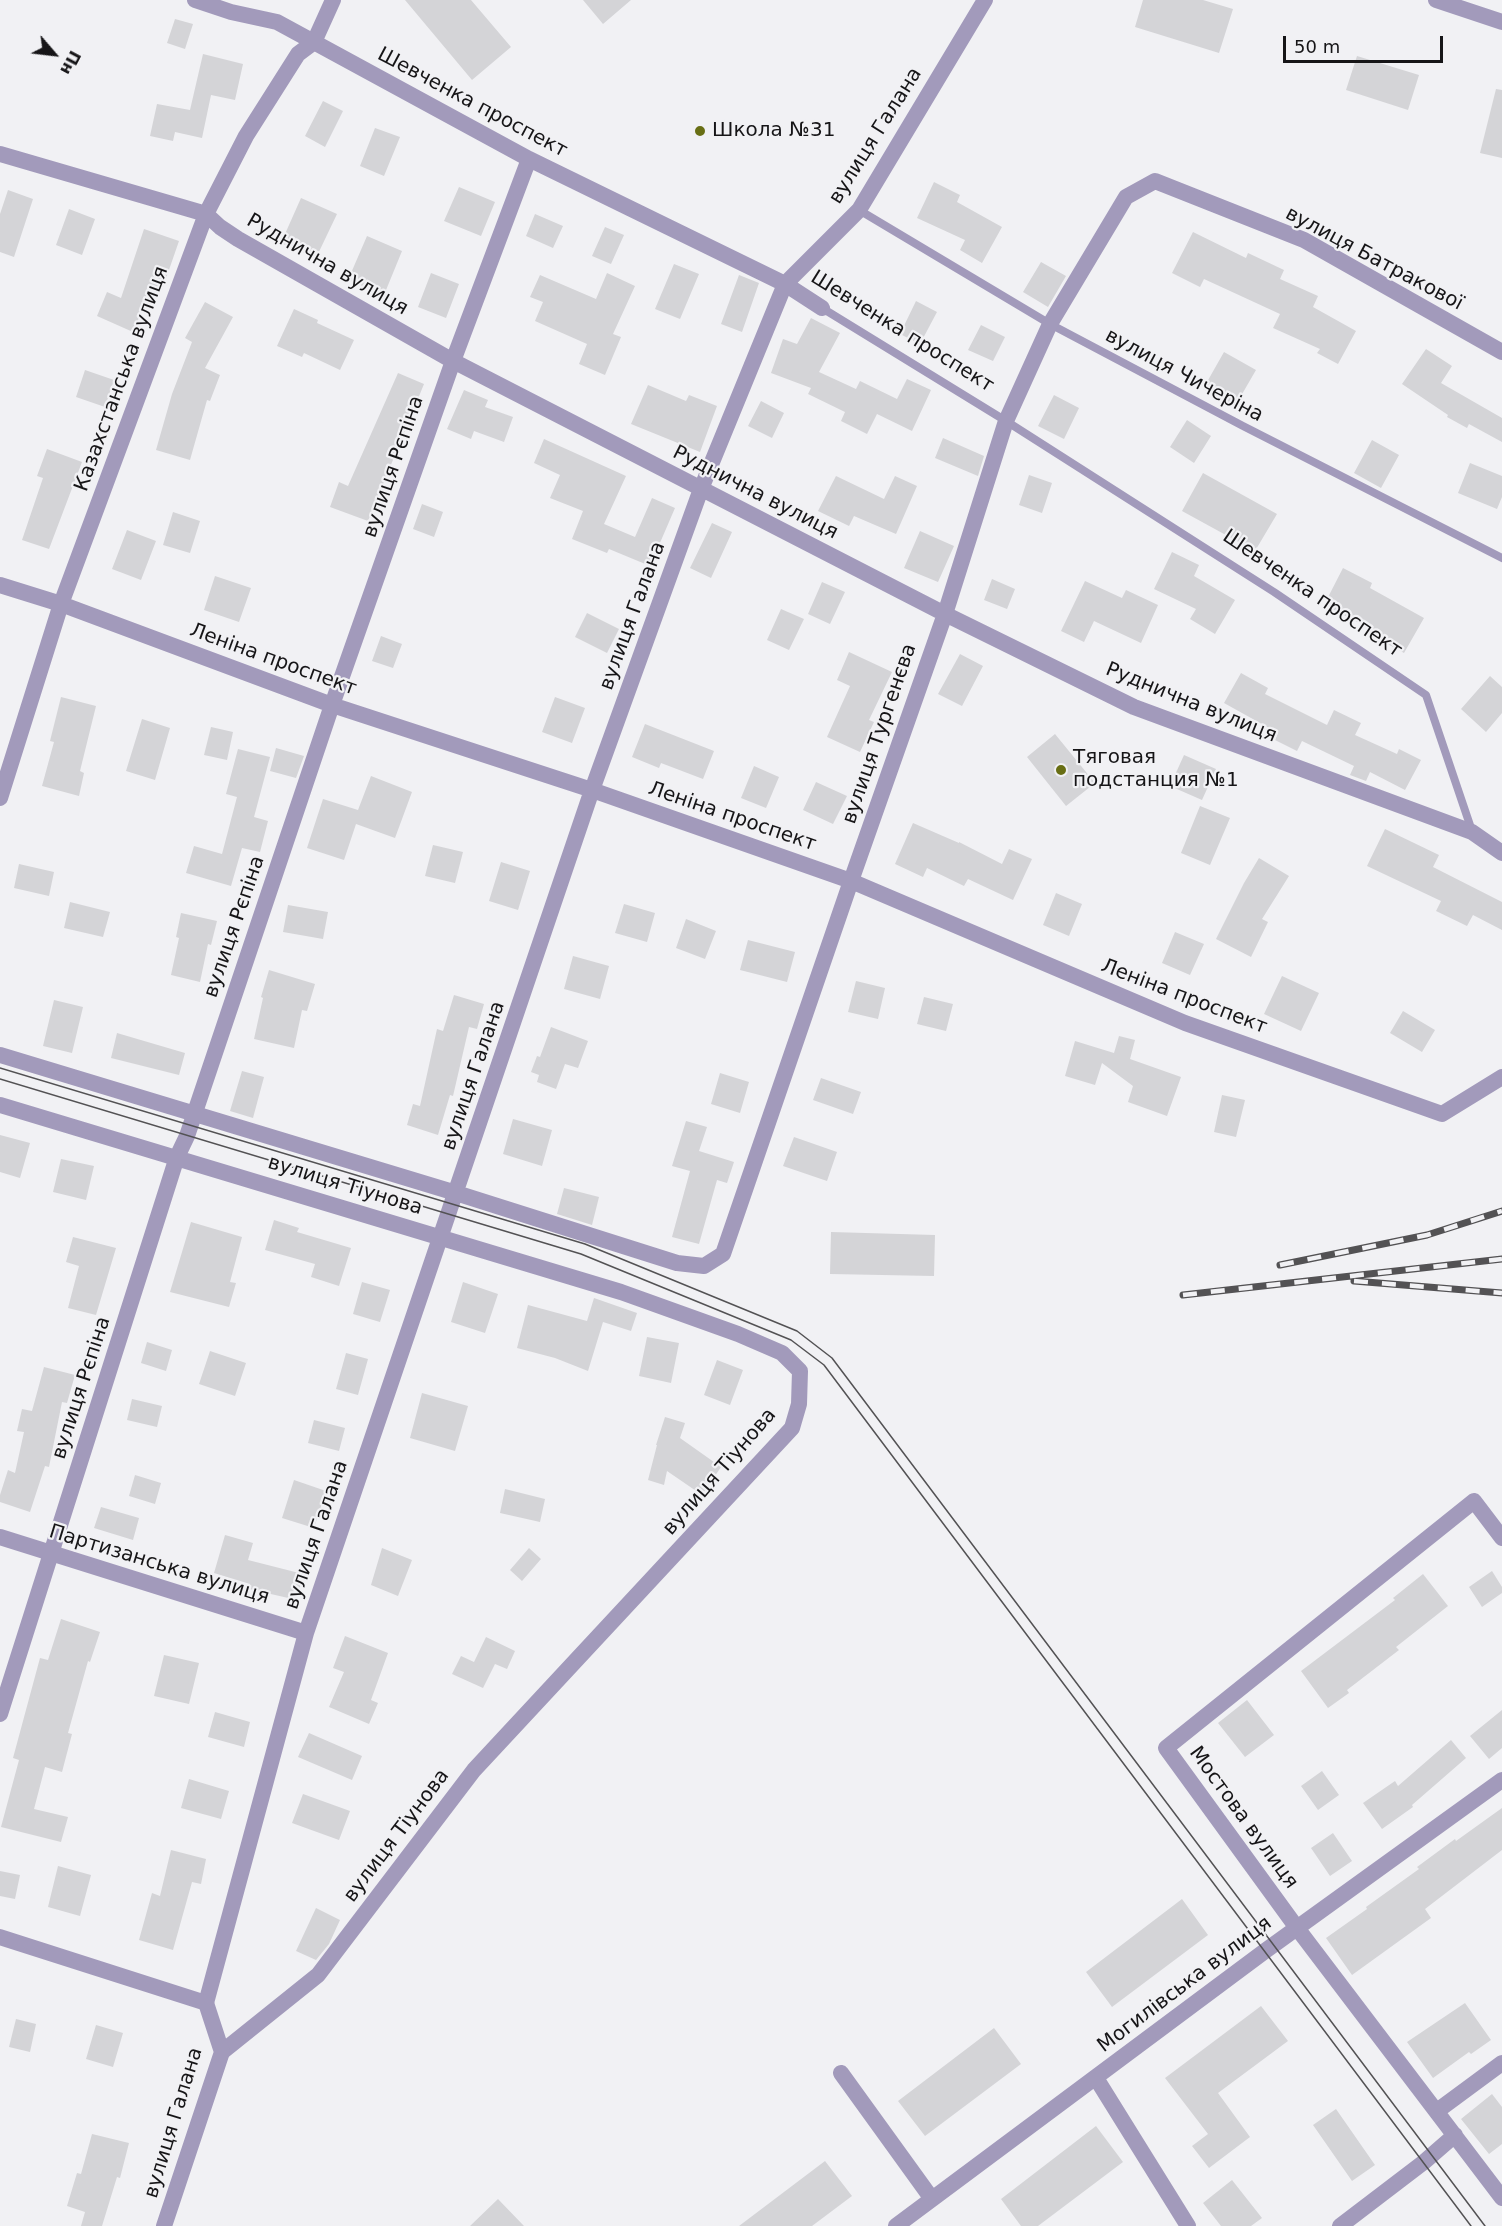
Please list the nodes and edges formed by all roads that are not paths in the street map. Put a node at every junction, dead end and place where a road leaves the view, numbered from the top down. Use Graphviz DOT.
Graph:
graph roads {
  1 [pos="195,0"];
  2 [pos="333,0"];
  3 [pos="985,0"];
  4 [pos="1436,0"];
  5 [pos="1502,22"];
  6 [pos="314,42"];
  7 [pos="0,154"];
  8 [pos="529,159"];
  9 [pos="1126,197"];
  10 [pos="859,210"];
  11 [pos="206,214"];
  12 [pos="785,284"];
  13 [pos="822,308"];
  14 [pos="1050,324"];
  15 [pos="1502,352"];
  16 [pos="453,361"];
  17 [pos="1006,421"];
  18 [pos="701,489"];
  19 [pos="1502,558"];
  20 [pos="0,585"];
  21 [pos="61,604"];
  22 [pos="945,614"];
  23 [pos="332,705"];
  24 [pos="592,790"];
  25 [pos="0,798"];
  26 [pos="1472,832"];
  27 [pos="1502,852"];
  28 [pos="851,881"];
  29 [pos="0,1054"];
  30 [pos="1502,1077"];
  31 [pos="0,1105"];
  32 [pos="194,1115"];
  33 [pos="177,1157"];
  34 [pos="456,1193"];
  35 [pos="439,1237"];
  36 [pos="677,1263"];
  37 [pos="0,1538"];
  38 [pos="1502,1538"];
  39 [pos="52,1554"];
  40 [pos="306,1633"];
  41 [pos="0,1714"];
  42 [pos="1502,1780"];
  43 [pos="1297,1928"];
  44 [pos="0,1937"];
  45 [pos="206,2003"];
  46 [pos="222,2052"];
  47 [pos="1502,2063"];
  48 [pos="841,2073"];
  49 [pos="1096,2078"];
  50 [pos="1437,2111"];
  51 [pos="1455,2135"];
  52 [pos="1502,2198"];
  53 [pos="932,2199"];
  54 [pos="165,2226"];
  55 [pos="896,2226"];
  56 [pos="1188,2226"];
  57 [pos="1340,2226"];
  1 -- 6 [label="street, Шевченка проспект"];
  2 -- 6 [label="street, Казахстанська вулиця"];
  3 -- 10 [label="street, вулиця Галана"];
  4 -- 5 [label="street"];
  6 -- 8 [label="street, Шевченка проспект"];
  6 -- 11 [label="street, Казахстанська вулиця"];
  7 -- 11 [label="street, Руднична вулиця"];
  8 -- 12 [label="street, Шевченка проспект"];
  8 -- 16 [label="street, вулиця Рєпіна"];
  9 -- 14 [label="street, вулиця Тургенєва"];
  9 -- 15 [label="street, вулиця Батракової"];
  10 -- 12 [label="street, вулиця Галана"];
  10 -- 14 [label="lane, вулиця Чичеріна"];
  11 -- 16 [label="street, Руднична вулиця"];
  11 -- 21 [label="street, Казахстанська вулиця"];
  12 -- 13 [label="street, Шевченка проспект"];
  12 -- 18 [label="street, вулиця Галана"];
  13 -- 17 [label="lane, Шевченка проспект"];
  14 -- 17 [label="street, вулиця Тургенєва"];
  14 -- 19 [label="lane, вулиця Чичеріна"];
  16 -- 18 [label="street, Руднична вулиця"];
  16 -- 23 [label="street, вулиця Рєпіна"];
  17 -- 22 [label="street, вулиця Тургенєва"];
  17 -- 26 [label="lane, Шевченка проспект"];
  18 -- 22 [label="street, Руднична вулиця"];
  18 -- 24 [label="street, вулиця Галана"];
  20 -- 21 [label="street, Леніна проспект"];
  21 -- 23 [label="street, Леніна проспект"];
  21 -- 25 [label="street, Казахстанська вулиця"];
  22 -- 26 [label="street, Руднична вулиця"];
  22 -- 28 [label="street, вулиця Тургенєва"];
  23 -- 24 [label="street, Леніна проспект"];
  23 -- 32 [label="street, вулиця Рєпіна"];
  24 -- 28 [label="street, Леніна проспект"];
  24 -- 34 [label="street, вулиця Галана"];
  26 -- 27 [label="street, Руднична вулиця"];
  28 -- 30 [label="street, Леніна проспект"];
  28 -- 36 [label="street, вулиця Тургенєва"];
  29 -- 32 [label="street, вулиця Тіунова"];
  31 -- 33 [label="street, вулиця Тіунова"];
  32 -- 33 [label="street, вулиця Рєпіна"];
  32 -- 34 [label="street, вулиця Тіунова"];
  33 -- 35 [label="street, вулиця Тіунова"];
  33 -- 39 [label="street, вулиця Рєпіна"];
  34 -- 35 [label="street, вулиця Галана"];
  34 -- 36 [label="street, вулиця Тіунова"];
  35 -- 40 [label="street, вулиця Галана"];
  35 -- 46 [label="street, вулиця Тіунова"];
  37 -- 39 [label="street, Партизанська вулиця"];
  38 -- 43 [label="street, Мостова вулиця"];
  39 -- 40 [label="street, Партизанська вулиця"];
  39 -- 41 [label="street, вулиця Рєпіна"];
  40 -- 45 [label="street, вулиця Галана"];
  42 -- 43 [label="street, Могилівська вулиця"];
  43 -- 49 [label="street, Могилівська вулиця"];
  43 -- 50 [label="street, Мостова вулиця"];
  44 -- 45 [label="street"];
  45 -- 46 [label="street, вулиця Галана"];
  46 -- 54 [label="street, вулиця Галана"];
  47 -- 50 [label="street"];
  48 -- 53 [label="street"];
  49 -- 53 [label="street, Могилівська вулиця"];
  49 -- 56 [label="street"];
  50 -- 51 [label="street, Мостова вулиця"];
  51 -- 52 [label="street, Мостова вулиця"];
  51 -- 57 [label="street"];
  53 -- 55 [label="street, Могилівська вулиця"];
}
